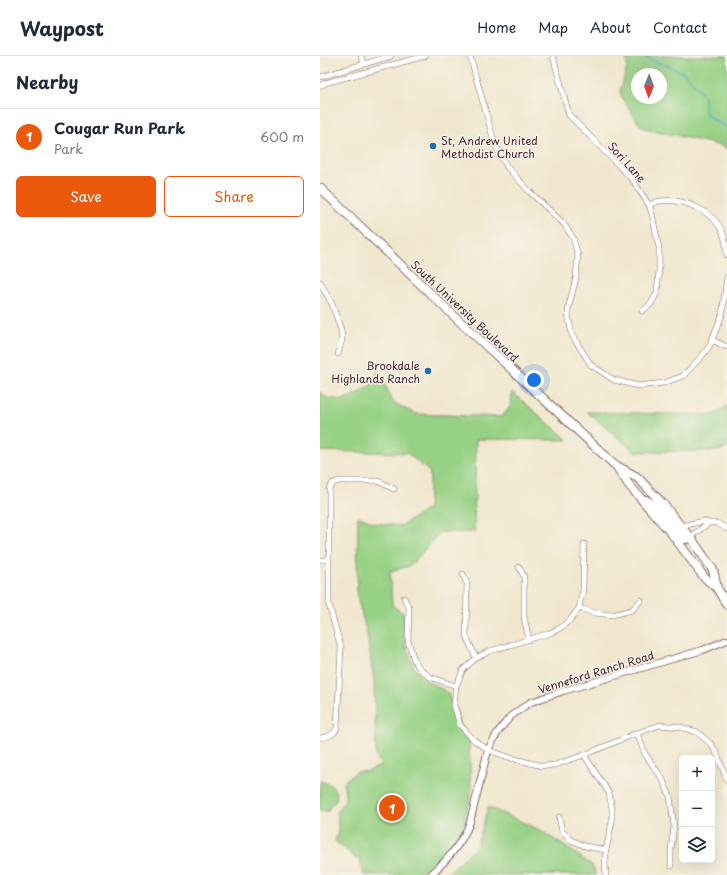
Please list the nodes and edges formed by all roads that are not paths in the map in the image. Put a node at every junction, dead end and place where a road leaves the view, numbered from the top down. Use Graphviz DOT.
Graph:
graph roads {
  1 [pos="361,56"];
  2 [pos="391,56"];
  3 [pos="425,56"];
  4 [pos="470,56"];
  5 [pos="553,56"];
  6 [pos="364,64"];
  7 [pos="320,76"];
  8 [pos="320,86"];
  9 [pos="320,188"];
  10 [pos="649,205"];
  11 [pos="727,255"];
  12 [pos="727,280"];
  13 [pos="320,282"];
  14 [pos="642,311"];
  15 [pos="712,340"];
  16 [pos="727,348"];
  17 [pos="338,354"];
  18 [pos="615,464"];
  19 [pos="394,488"];
  20 [pos="640,496"];
  21 [pos="709,523"];
  22 [pos="681,526"];
  23 [pos="727,528"];
  24 [pos="690,537"];
  25 [pos="584,544"];
  26 [pos="320,560"];
  27 [pos="329,560"];
  28 [pos="519,567"];
  29 [pos="463,574"];
  30 [pos="717,588"];
  31 [pos="404,598"];
  32 [pos="641,600"];
  33 [pos="727,605"];
  34 [pos="579,608"];
  35 [pos="529,640"];
  36 [pos="727,640"];
  37 [pos="476,658"];
  38 [pos="456,686"];
  39 [pos="637,733"];
  40 [pos="320,738"];
  41 [pos="488,750"];
  42 [pos="584,755"];
  43 [pos="727,780"];
  44 [pos="559,817"];
  45 [pos="606,850"];
  46 [pos="671,866"];
  47 [pos="430,875"];
  48 [pos="606,875"];
  1 -- 6 [label="street"];
  2 -- 6 [label="street"];
  3 -- 8 [label="street"];
  4 -- 15 [label="street"];
  5 -- 10 [label="street, Sori Lane"];
  6 -- 7 [label="street"];
  9 -- 18 [label="main road, South University Boulevard"];
  10 -- 11 [label="street"];
  10 -- 14 [label="street, Sori Lane"];
  12 -- 15 [label="street"];
  13 -- 17 [label="street"];
  15 -- 16 [label="street"];
  18 -- 20 [label="main road, South University Boulevard"];
  18 -- 22 [label="main road, South University Boulevard"];
  19 -- 27 [label="street"];
  20 -- 24 [label="main road"];
  20 -- 30 [label="main road, South University Boulevard"];
  21 -- 22 [label="street"];
  21 -- 23 [label="street"];
  21 -- 24 [label="street"];
  22 -- 24 [label="main road, South University Boulevard"];
  24 -- 30 [label="main road, South University Boulevard"];
  25 -- 34 [label="street"];
  26 -- 27 [label="street"];
  27 -- 40 [label="street"];
  28 -- 35 [label="street"];
  29 -- 37 [label="street"];
  30 -- 33 [label="main road, South University Boulevard"];
  31 -- 38 [label="street"];
  32 -- 34 [label="street"];
  34 -- 35 [label="street"];
  35 -- 37 [label="street"];
  36 -- 41 [label="street, Venneford Ranch Road"];
  37 -- 38 [label="street"];
  38 -- 41 [label="street"];
  39 -- 42 [label="street"];
  39 -- 43 [label="street"];
  39 -- 46 [label="street"];
  41 -- 42 [label="street"];
  41 -- 47 [label="street, Venneford Ranch Road"];
  42 -- 45 [label="street"];
  44 -- 45 [label="street"];
  45 -- 48 [label="street"];
}
